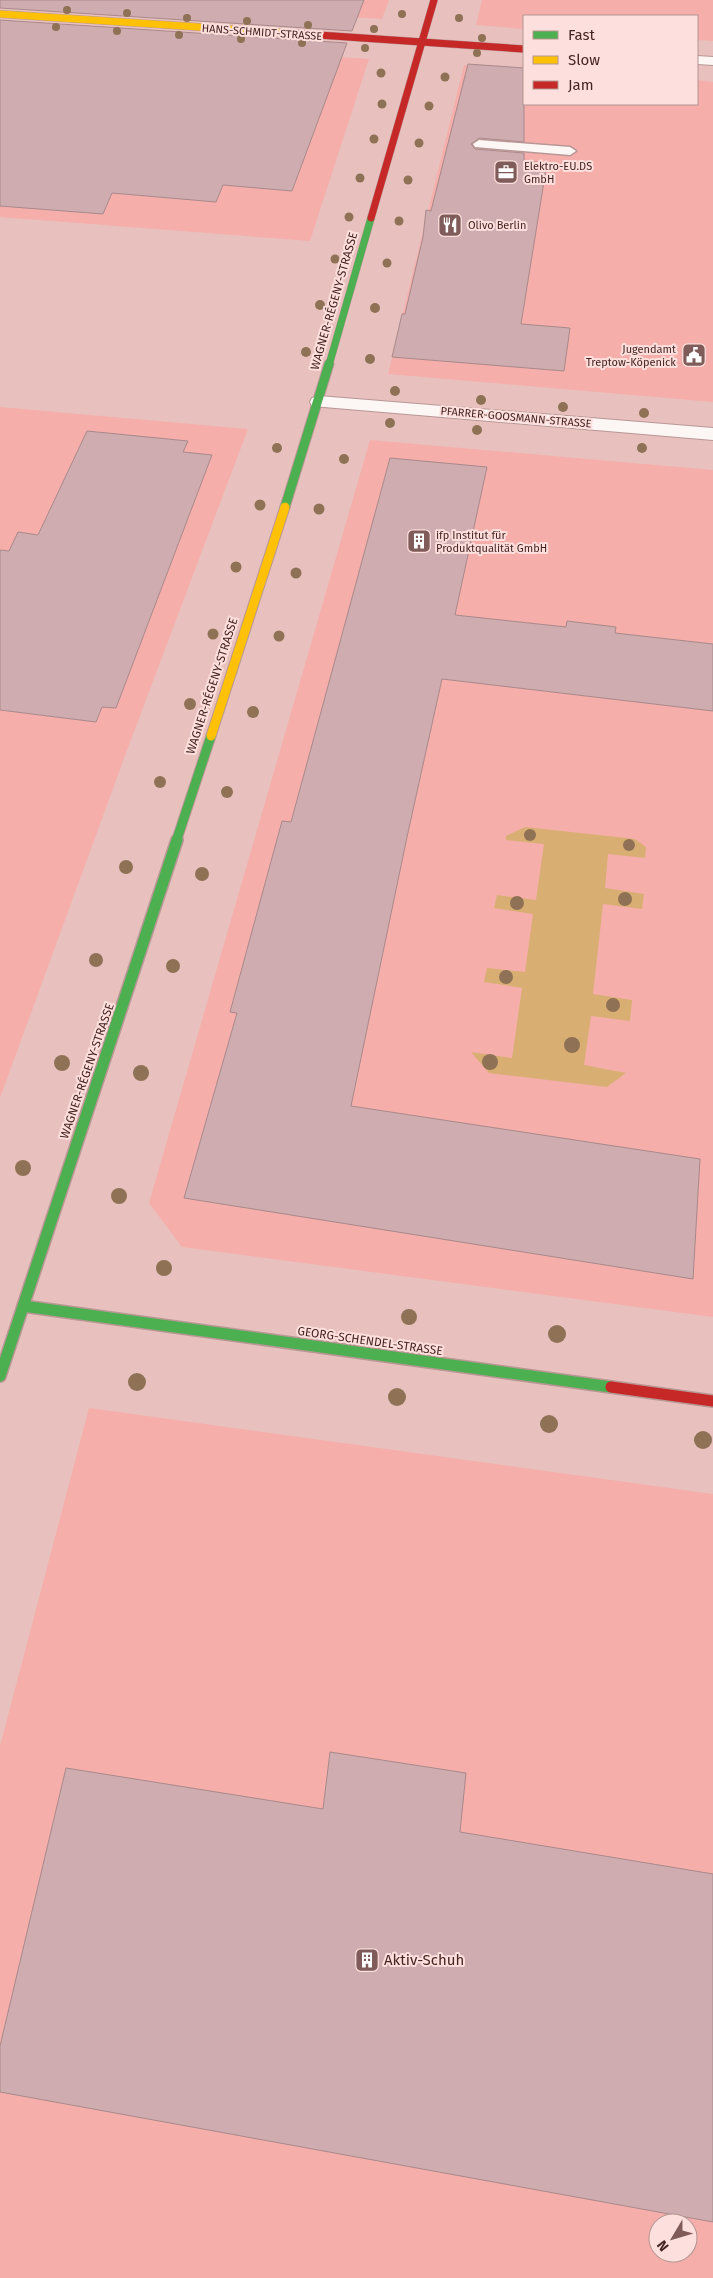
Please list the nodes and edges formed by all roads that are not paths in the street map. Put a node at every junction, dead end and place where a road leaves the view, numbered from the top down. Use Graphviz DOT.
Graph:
graph roads {
  1 [pos="434,0"];
  2 [pos="0,14"];
  3 [pos="422,43"];
  4 [pos="523,49"];
  5 [pos="698,60"];
  6 [pos="713,61"];
  7 [pos="479,144"];
  8 [pos="570,151"];
  9 [pos="319,402"];
  10 [pos="713,434"];
  11 [pos="23,1306"];
  12 [pos="0,1376"];
  13 [pos="713,1401"];
  1 -- 3 [label="street, WAGNER-RÉGENY-STRASSE"];
  2 -- 3 [label="street, HANS-SCHMIDT-STRASSE"];
  3 -- 4 [label="street, HANS-SCHMIDT-STRASSE"];
  3 -- 9 [label="street, WAGNER-RÉGENY-STRASSE"];
  5 -- 6 [label="street"];
  7 -- 8 [label="lane"];
  9 -- 10 [label="street, PFARRER-GOOSMANN-STRASSE"];
  9 -- 11 [label="street, WAGNER-RÉGENY-STRASSE"];
  11 -- 12 [label="street, WAGNER-RÉGENY-STRASSE"];
  11 -- 13 [label="street, GEORG-SCHENDEL-STRASSE"];
}
